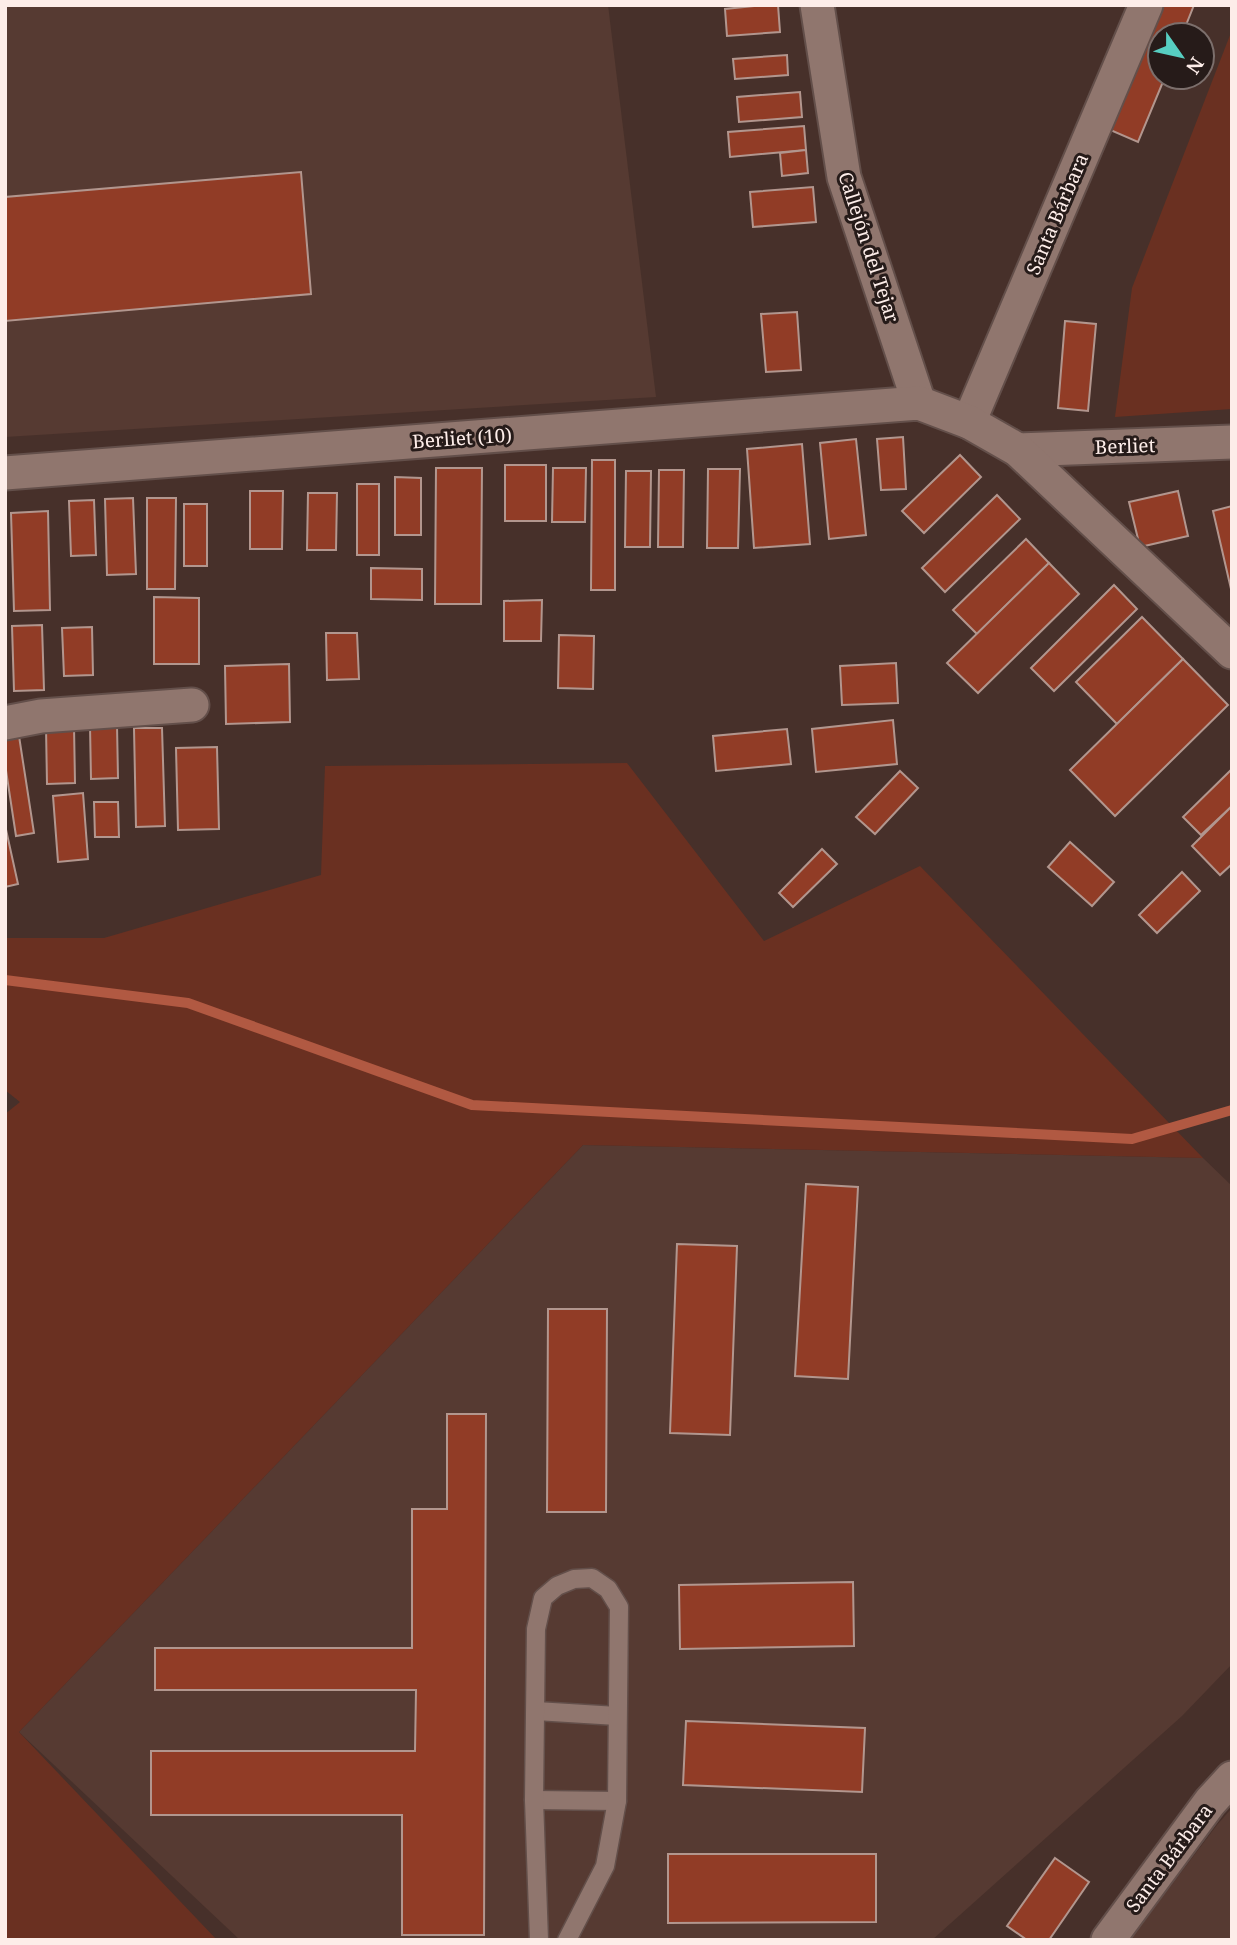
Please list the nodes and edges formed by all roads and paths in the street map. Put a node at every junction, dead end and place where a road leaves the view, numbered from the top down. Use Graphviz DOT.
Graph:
graph roads {
  1 [pos="817,5"];
  2 [pos="1146,5"];
  3 [pos="919,403"];
  4 [pos="968,422"];
  5 [pos="1232,442"];
  6 [pos="1018,450"];
  7 [pos="5,473"];
  8 [pos="1232,652"];
  9 [pos="191,705"];
  10 [pos="5,723"];
  11 [pos="536,1711"];
  12 [pos="617,1716"];
  13 [pos="1232,1778"];
  14 [pos="534,1800"];
  15 [pos="617,1801"];
  16 [pos="538,1940"];
  17 [pos="567,1940"];
  18 [pos="1108,1940"];
  1 -- 3 [label="street, Callejón del Tejar"];
  2 -- 4 [label="street, Santa Bárbara"];
  3 -- 4 [label="street"];
  3 -- 7 [label="street, Berliet (10)"];
  4 -- 6 [label="street"];
  5 -- 6 [label="street, Berliet"];
  6 -- 8 [label="street"];
  9 -- 10 [label="street"];
  11 -- 12 [label="lane"];
  11 -- 12 [label="lane"];
  11 -- 14 [label="lane"];
  12 -- 15 [label="lane"];
  13 -- 18 [label="street, Santa Bárbara"];
  14 -- 15 [label="lane"];
  14 -- 16 [label="lane"];
  15 -- 17 [label="lane"];
}
